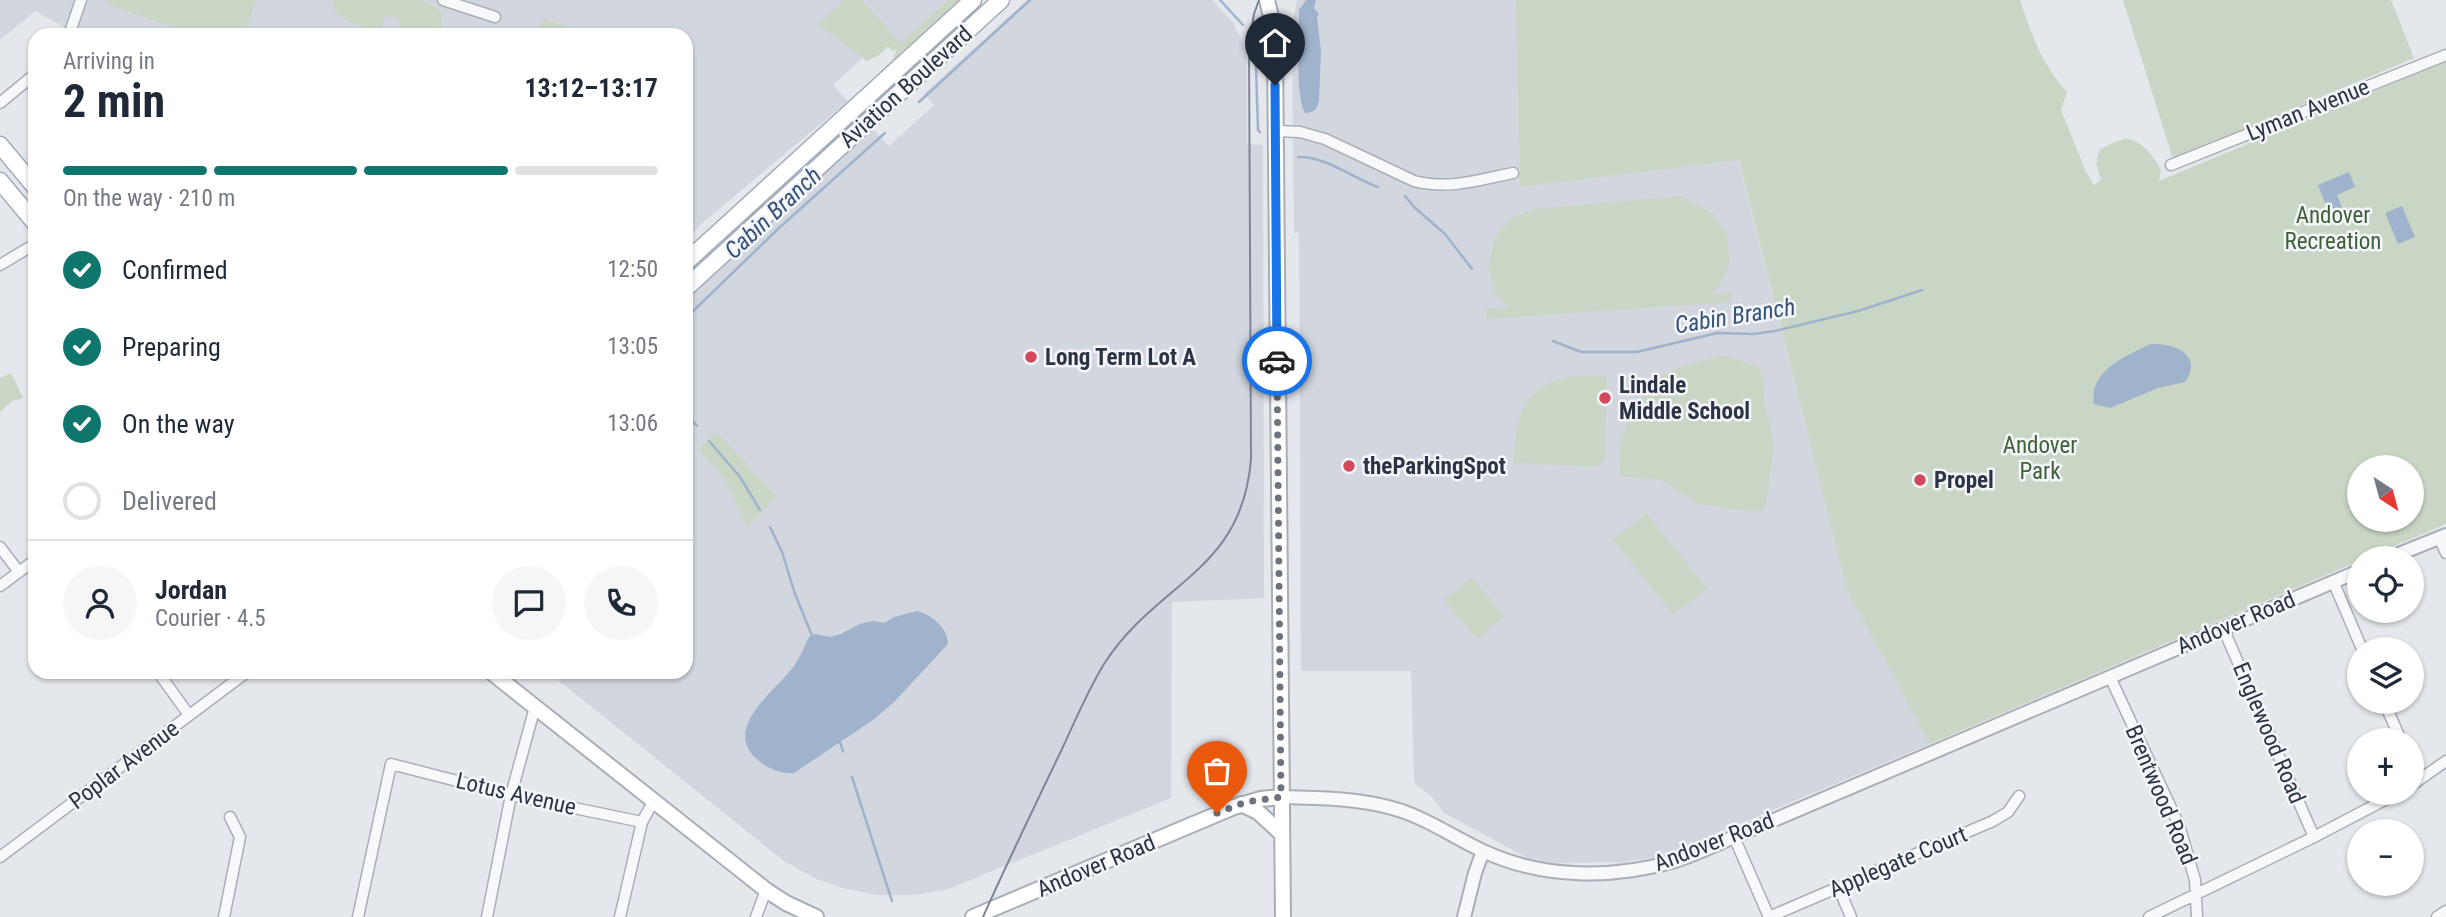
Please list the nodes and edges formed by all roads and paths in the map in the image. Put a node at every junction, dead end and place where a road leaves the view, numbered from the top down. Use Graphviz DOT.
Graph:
graph roads {
  1 [pos="81,0"];
  2 [pos="443,0"];
  3 [pos="973,0"];
  4 [pos="1001,0"];
  5 [pos="1267,0"];
  6 [pos="495,17"];
  7 [pos="71,28"];
  8 [pos="2446,55"];
  9 [pos="28,80"];
  10 [pos="0,103"];
  11 [pos="1276,131"];
  12 [pos="0,145"];
  13 [pos="2171,165"];
  14 [pos="1513,173"];
  15 [pos="28,179"];
  16 [pos="0,181"];
  17 [pos="28,215"];
  18 [pos="28,248"];
  19 [pos="693,256"];
  20 [pos="0,265"];
  21 [pos="693,282"];
  22 [pos="2443,536"];
  23 [pos="2418,546"];
  24 [pos="0,547"];
  25 [pos="2446,553"];
  26 [pos="28,565"];
  27 [pos="19,572"];
  28 [pos="2347,575"];
  29 [pos="2333,581"];
  30 [pos="0,586"];
  31 [pos="2223,628"];
  32 [pos="2357,637"];
  33 [pos="2110,677"];
  34 [pos="163,679"];
  35 [pos="238,679"];
  36 [pos="500,679"];
  37 [pos="535,708"];
  38 [pos="189,715"];
  39 [pos="2446,761"];
  40 [pos="2424,777"];
  41 [pos="511,795"];
  42 [pos="2019,796"];
  43 [pos="1281,797"];
  44 [pos="653,802"];
  45 [pos="1241,804"];
  46 [pos="2376,805"];
  47 [pos="230,817"];
  48 [pos="642,822"];
  49 [pos="1282,834"];
  50 [pos="1734,837"];
  51 [pos="2314,838"];
  52 [pos="1483,851"];
  53 [pos="0,857"];
  54 [pos="1839,888"];
  55 [pos="766,890"];
  56 [pos="2194,895"];
  57 [pos="2446,911"];
  58 [pos="224,917"];
  59 [pos="358,917"];
  60 [pos="487,917"];
  61 [pos="620,917"];
  62 [pos="756,917"];
  63 [pos="816,917"];
  64 [pos="973,917"];
  65 [pos="1283,917"];
  66 [pos="1464,917"];
  67 [pos="1769,917"];
  68 [pos="1851,917"];
  69 [pos="2149,917"];
  70 [pos="2197,917"];
  71 [pos="2437,917"];
  1 -- 7 [label="street"];
  2 -- 6 [label="street"];
  3 -- 19 [label="main road, Aviation Boulevard"];
  4 -- 21 [label="main road, Aviation Boulevard"];
  5 -- 11 [label="main road"];
  8 -- 13 [label="street, Lyman Avenue"];
  9 -- 10 [label="street"];
  11 -- 14 [label="street"];
  11 -- 43 [label="main road"];
  12 -- 15 [label="main road"];
  16 -- 17 [label="main road"];
  18 -- 20 [label="street"];
  22 -- 23 [label="street"];
  22 -- 25 [label="street"];
  24 -- 27 [label="street"];
  26 -- 27 [label="street"];
  27 -- 30 [label="street"];
  28 -- 29 [label="street, Andover Road"];
  29 -- 31 [label="street, Andover Road"];
  29 -- 32 [label="street"];
  31 -- 33 [label="street, Andover Road"];
  31 -- 51 [label="street, Englewood Road"];
  33 -- 50 [label="street, Andover Road"];
  33 -- 56 [label="street, Brentwood Road"];
  34 -- 38 [label="street"];
  35 -- 38 [label="street, Poplar Avenue"];
  36 -- 37 [label="main road"];
  37 -- 41 [label="street"];
  37 -- 44 [label="main road"];
  38 -- 53 [label="street, Poplar Avenue"];
  39 -- 40 [label="street"];
  41 -- 48 [label="street, Lotus Avenue"];
  41 -- 59 [label="street, Lotus Avenue"];
  41 -- 60 [label="street"];
  42 -- 54 [label="street, Applegate Court"];
  43 -- 45 [label="main road, Andover Road"];
  43 -- 49 [label="main road"];
  43 -- 52 [label="street, Andover Road"];
  44 -- 48 [label="street"];
  44 -- 55 [label="main road"];
  45 -- 49 [label="main road"];
  45 -- 64 [label="main road, Andover Road"];
  46 -- 51 [label="street"];
  47 -- 58 [label="street"];
  48 -- 61 [label="street"];
  49 -- 65 [label="main road"];
  50 -- 52 [label="street, Andover Road"];
  50 -- 67 [label="street"];
  51 -- 56 [label="street"];
  52 -- 66 [label="street"];
  54 -- 67 [label="street, Applegate Court"];
  54 -- 68 [label="street"];
  55 -- 62 [label="street"];
  55 -- 63 [label="main road"];
  56 -- 69 [label="street"];
  56 -- 70 [label="street, Brentwood Road"];
  57 -- 71 [label="street"];
}
